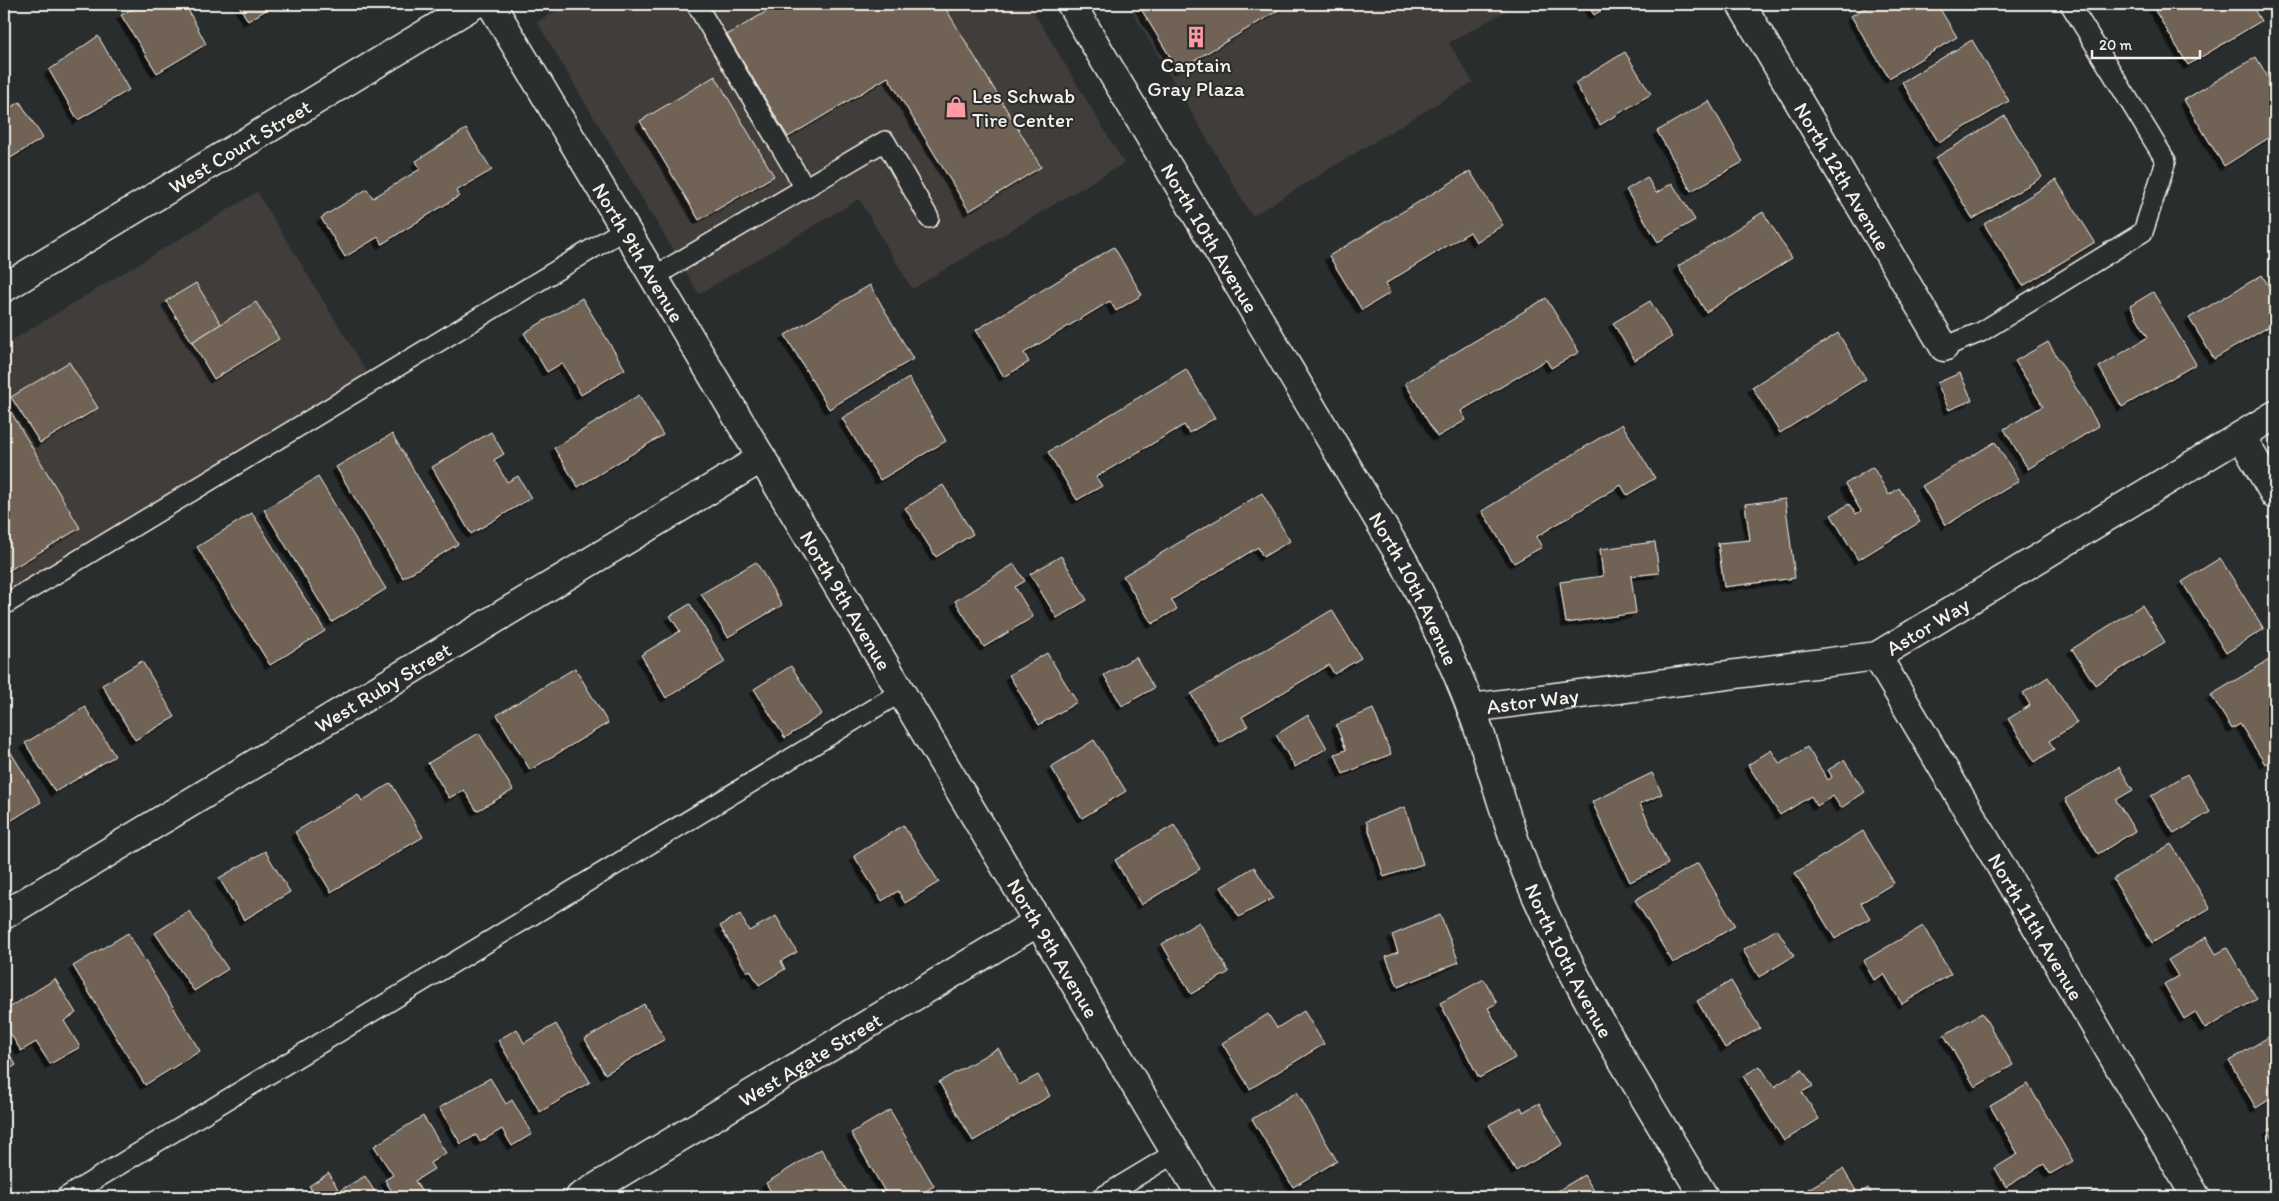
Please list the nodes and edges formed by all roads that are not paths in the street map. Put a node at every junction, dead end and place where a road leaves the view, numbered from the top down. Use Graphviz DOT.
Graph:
graph roads {
  1 [pos="475,4"];
  2 [pos="490,4"];
  3 [pos="696,4"];
  4 [pos="1071,4"];
  5 [pos="1741,4"];
  6 [pos="2070,4"];
  7 [pos="805,188"];
  8 [pos="928,218"];
  9 [pos="625,229"];
  10 [pos="653,277"];
  11 [pos="4,288"];
  12 [pos="1944,348"];
  13 [pos="2275,415"];
  14 [pos="2241,436"];
  15 [pos="762,458"];
  16 [pos="2275,495"];
  17 [pos="4,605"];
  18 [pos="1877,656"];
  19 [pos="901,692"];
  20 [pos="1471,708"];
  21 [pos="4,915"];
  22 [pos="1038,922"];
  23 [pos="1175,1153"];
  24 [pos="66,1197"];
  25 [pos="580,1197"];
  26 [pos="1102,1197"];
  27 [pos="1202,1197"];
  28 [pos="1704,1197"];
  29 [pos="2196,1197"];
  1 -- 11 [label="street, West Court Street"];
  2 -- 9 [label="street, North 9th Avenue"];
  3 -- 7 [label="lane"];
  4 -- 20 [label="street, North 10th Avenue"];
  5 -- 12 [label="street, North 12th Avenue"];
  6 -- 12 [label="lane"];
  7 -- 8 [label="lane"];
  7 -- 10 [label="lane"];
  9 -- 10 [label="street, North 9th Avenue"];
  9 -- 17 [label="lane"];
  10 -- 15 [label="street, North 9th Avenue"];
  13 -- 14 [label="street, Astor Way"];
  14 -- 16 [label="street"];
  14 -- 18 [label="street, Astor Way"];
  15 -- 19 [label="street, North 9th Avenue"];
  15 -- 21 [label="street, West Ruby Street"];
  18 -- 20 [label="street, Astor Way"];
  18 -- 29 [label="street, North 11th Avenue"];
  19 -- 22 [label="street, North 9th Avenue"];
  19 -- 24 [label="lane"];
  20 -- 28 [label="street, North 10th Avenue"];
  22 -- 23 [label="street, North 9th Avenue"];
  22 -- 25 [label="street, West Agate Street"];
  23 -- 26 [label="lane"];
  23 -- 27 [label="street, North 9th Avenue"];
}
